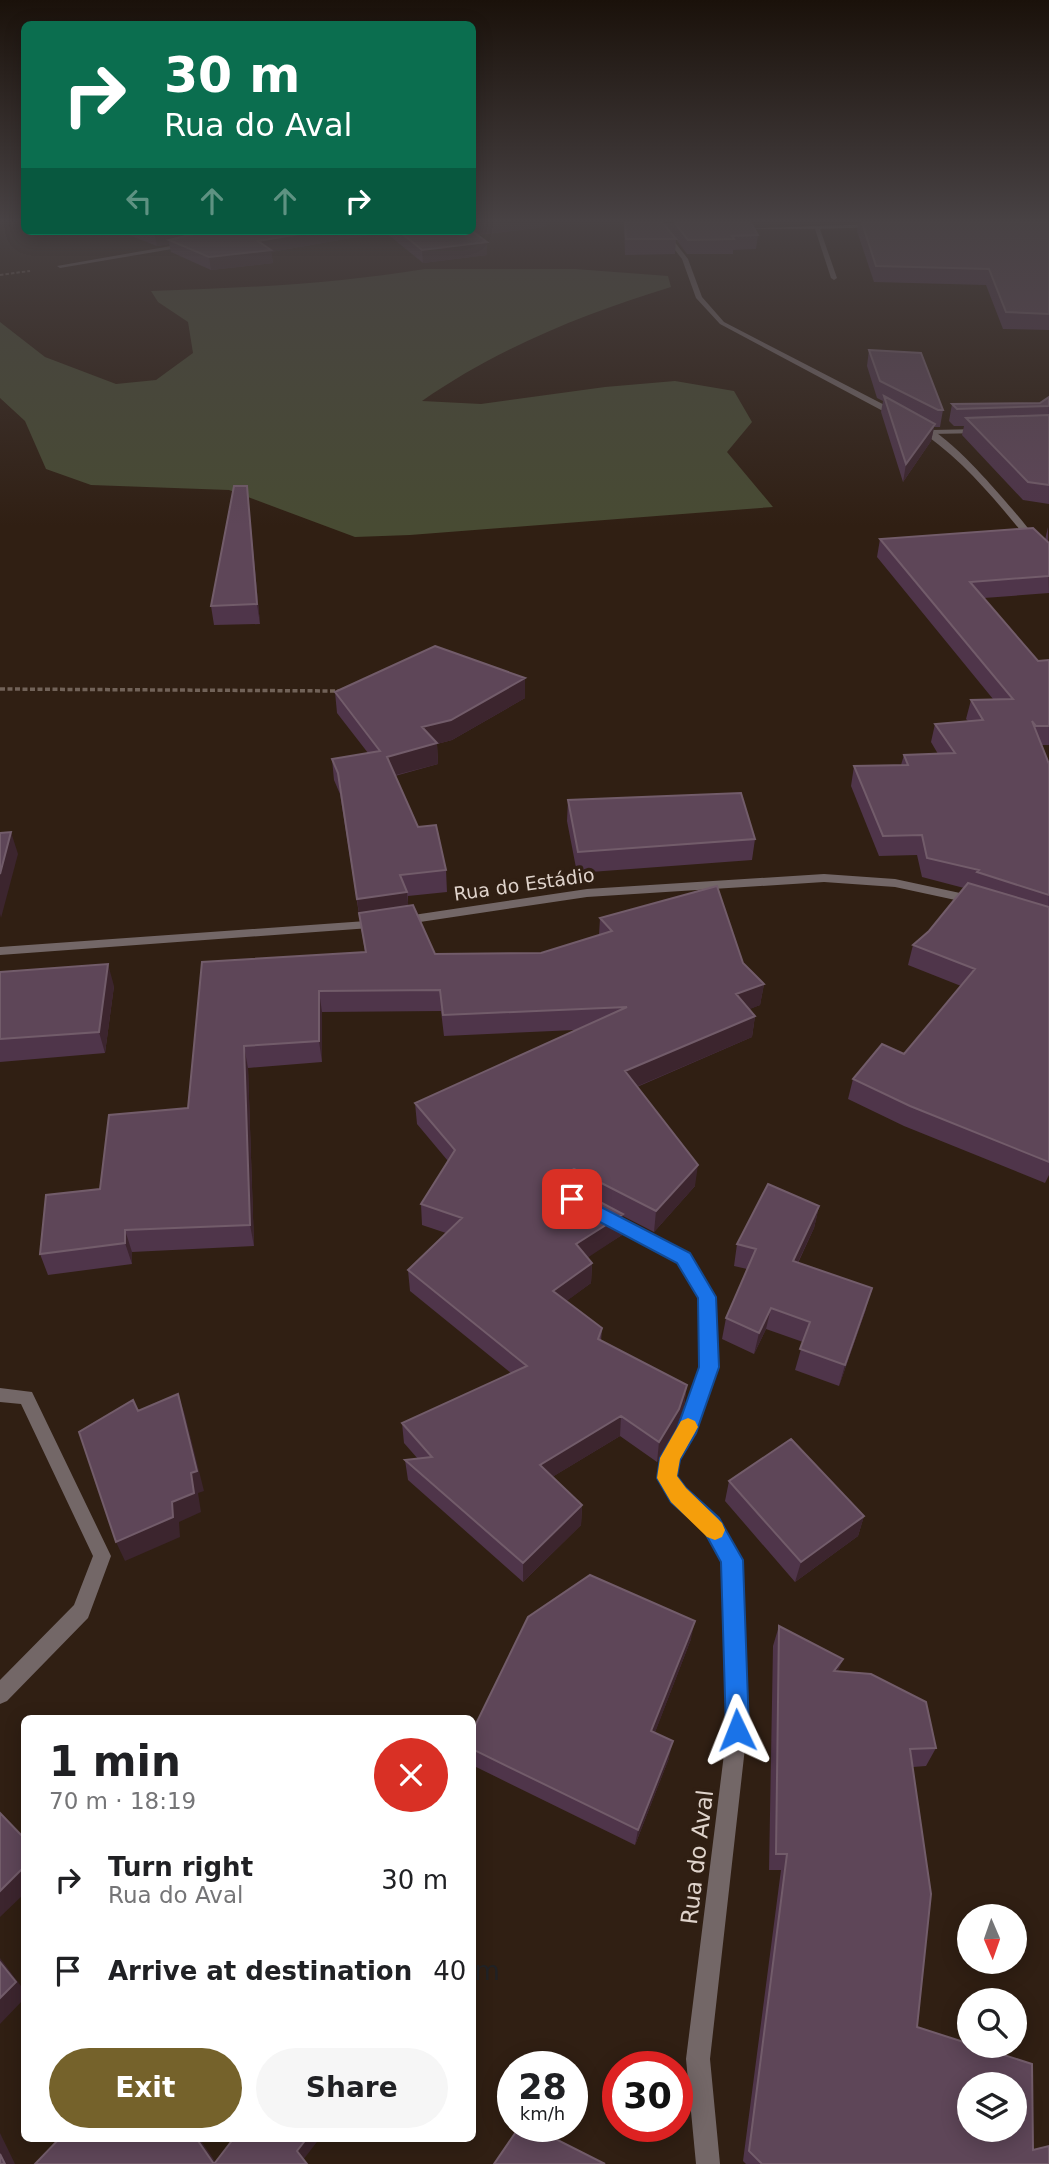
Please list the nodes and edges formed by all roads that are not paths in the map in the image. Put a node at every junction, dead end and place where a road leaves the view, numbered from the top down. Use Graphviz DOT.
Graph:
graph roads {
  1 [pos="724,324"];
  2 [pos="984,431"];
  3 [pos="931,432"];
  4 [pos="1049,559"];
  5 [pos="986,903"];
  6 [pos="0,951"];
  7 [pos="595,1210"];
  8 [pos="0,1395"];
  9 [pos="0,1695"];
  10 [pos="708,2164"];
  1 -- 3 [label="street"];
  2 -- 3 [label="street"];
  3 -- 4 [label="street"];
  5 -- 6 [label="street, Rua do Estádio"];
  7 -- 10 [label="street, Rua do Aval"];
  8 -- 9 [label="street"];
}
